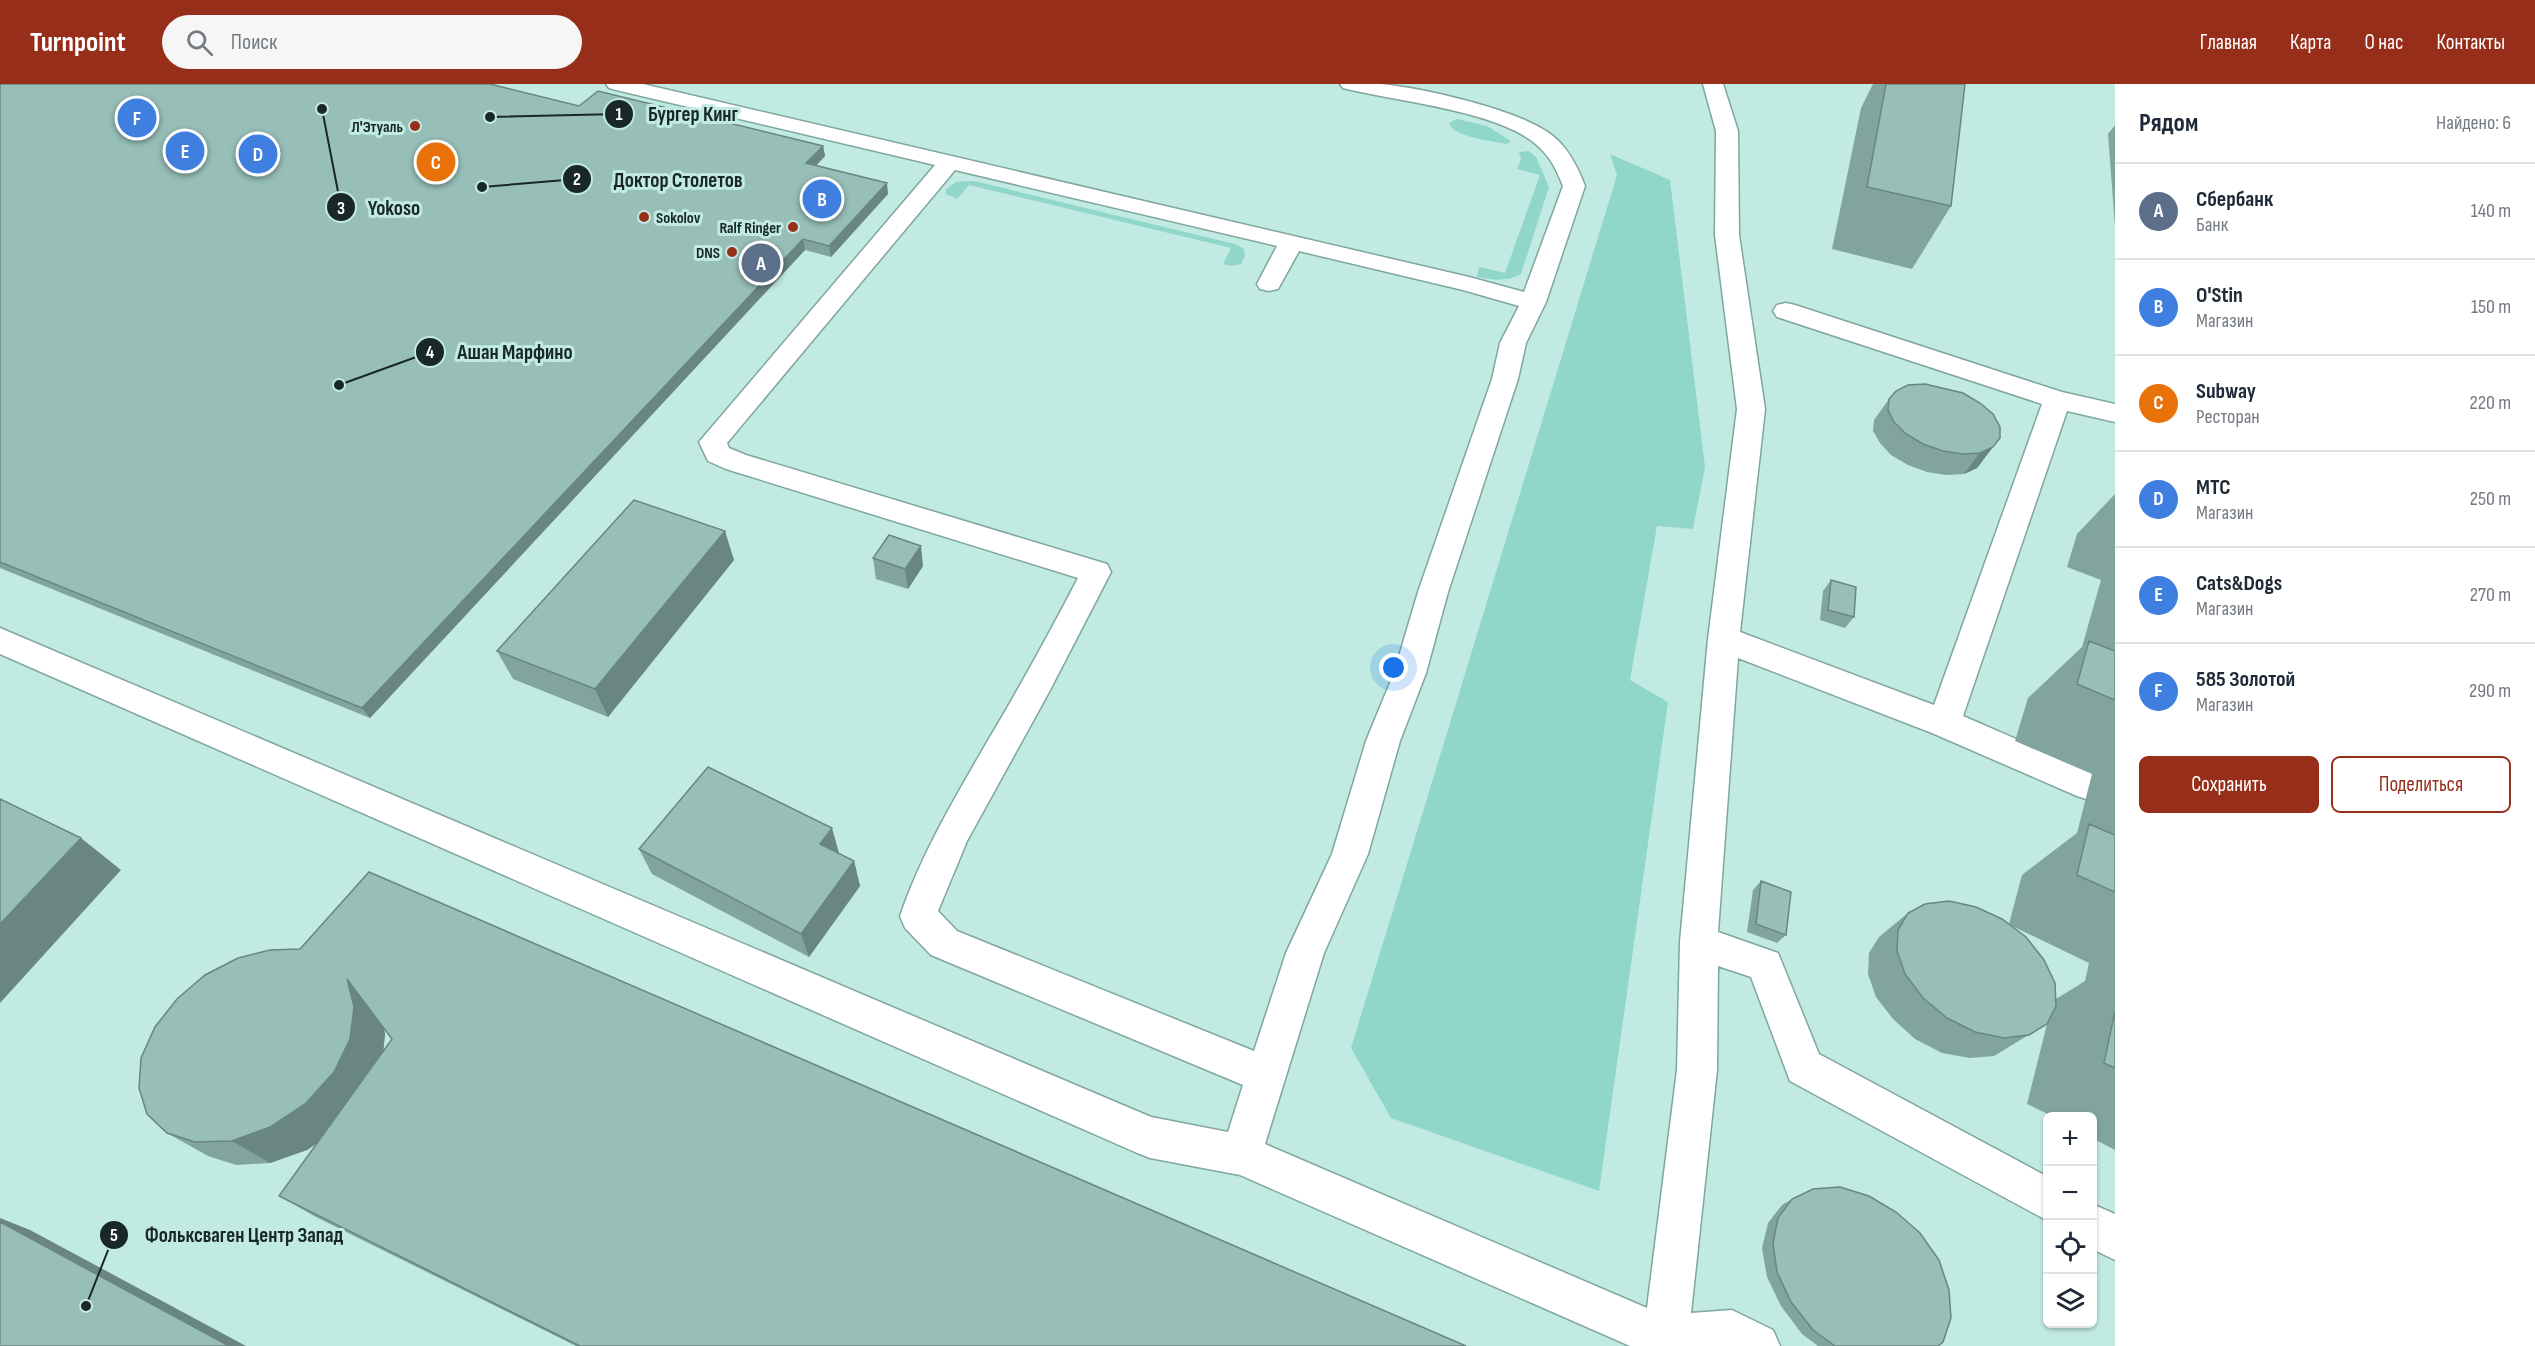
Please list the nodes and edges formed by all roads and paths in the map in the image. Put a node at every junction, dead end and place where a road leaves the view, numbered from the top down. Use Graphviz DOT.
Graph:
graph roads {
  1 [pos="616,84"];
  2 [pos="1350,84"];
  3 [pos="1713,84"];
  4 [pos="949,164"];
  5 [pos="1291,243"];
  6 [pos="1269,284"];
  7 [pos="1533,302"];
  8 [pos="1786,311"];
  9 [pos="2056,400"];
  10 [pos="2115,413"];
  11 [pos="1724,639"];
  12 [pos="0,640"];
  13 [pos="1944,723"];
  14 [pos="2089,786"];
  15 [pos="1699,942"];
  16 [pos="1266,1075"];
  17 [pos="1241,1155"];
  18 [pos="2043,1197"];
  19 [pos="2097,1228"];
  20 [pos="2115,1238"];
  21 [pos="1664,1342"];
  22 [pos="1757,1346"];
  1 -- 4 [label="street"];
  2 -- 7 [label="street"];
  3 -- 11 [label="street"];
  4 -- 5 [label="street"];
  4 -- 16 [label="street"];
  5 -- 6 [label="street"];
  5 -- 7 [label="street"];
  7 -- 16 [label="street"];
  8 -- 9 [label="street"];
  9 -- 10 [label="street"];
  9 -- 13 [label="street"];
  11 -- 13 [label="street"];
  11 -- 15 [label="street"];
  12 -- 17 [label="street"];
  13 -- 14 [label="street"];
  15 -- 18 [label="street"];
  15 -- 21 [label="street"];
  16 -- 17 [label="street"];
  17 -- 21 [label="street"];
  19 -- 20 [label="street"];
  21 -- 22 [label="street"];
}
